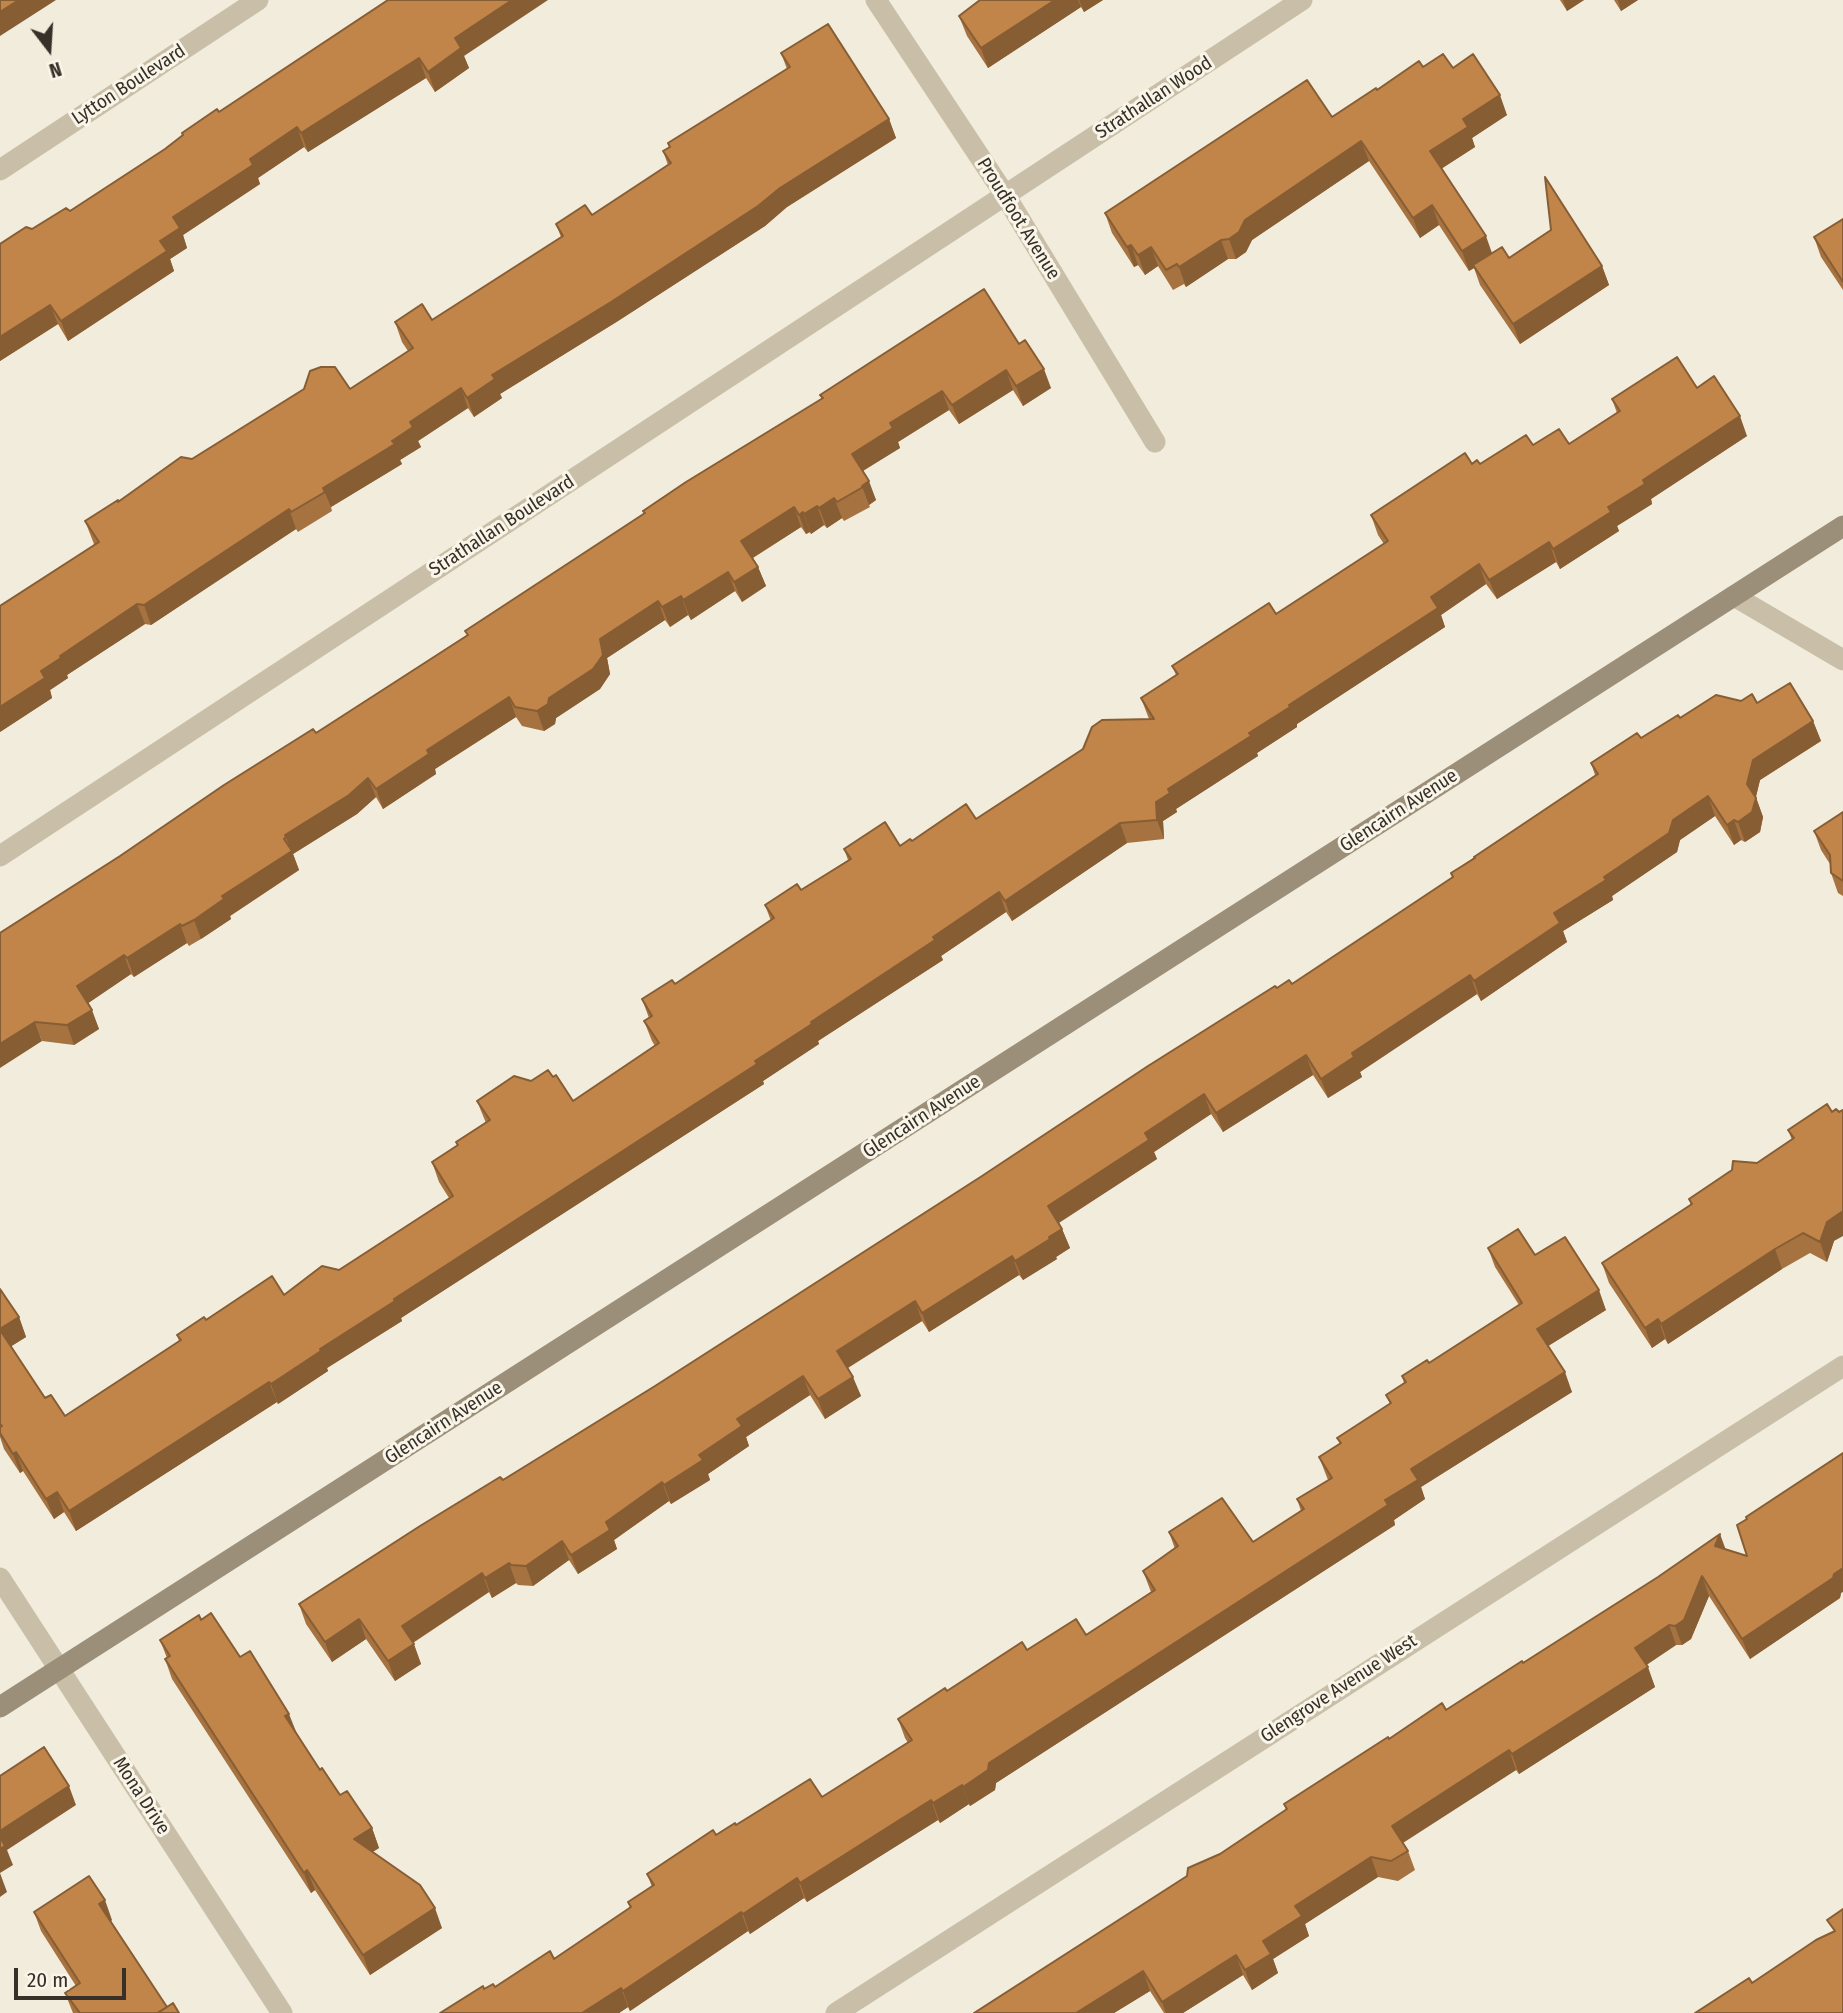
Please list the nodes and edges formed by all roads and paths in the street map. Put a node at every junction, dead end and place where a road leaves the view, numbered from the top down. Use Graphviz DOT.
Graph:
graph roads {
  1 [pos="258,0"];
  2 [pos="876,0"];
  3 [pos="1303,0"];
  4 [pos="0,170"];
  5 [pos="1005,195"];
  6 [pos="1155,442"];
  7 [pos="1843,526"];
  8 [pos="1734,596"];
  9 [pos="1843,660"];
  10 [pos="0,856"];
  11 [pos="1843,1366"];
  12 [pos="0,1578"];
  13 [pos="59,1670"];
  14 [pos="0,1707"];
  15 [pos="282,2013"];
  16 [pos="836,2013"];
  1 -- 4 [label="street, Lytton Boulevard"];
  2 -- 5 [label="street, Proudfoot Avenue"];
  3 -- 5 [label="street, Strathallan Wood"];
  5 -- 6 [label="street, Proudfoot Avenue"];
  5 -- 10 [label="street, Strathallan Boulevard"];
  7 -- 8 [label="street, Glencairn Avenue"];
  8 -- 9 [label="street"];
  8 -- 13 [label="street, Glencairn Avenue"];
  11 -- 16 [label="street, Glengrove Avenue West"];
  12 -- 13 [label="street, Mona Drive"];
  13 -- 14 [label="street, Glencairn Avenue"];
  13 -- 15 [label="street, Mona Drive"];
}
